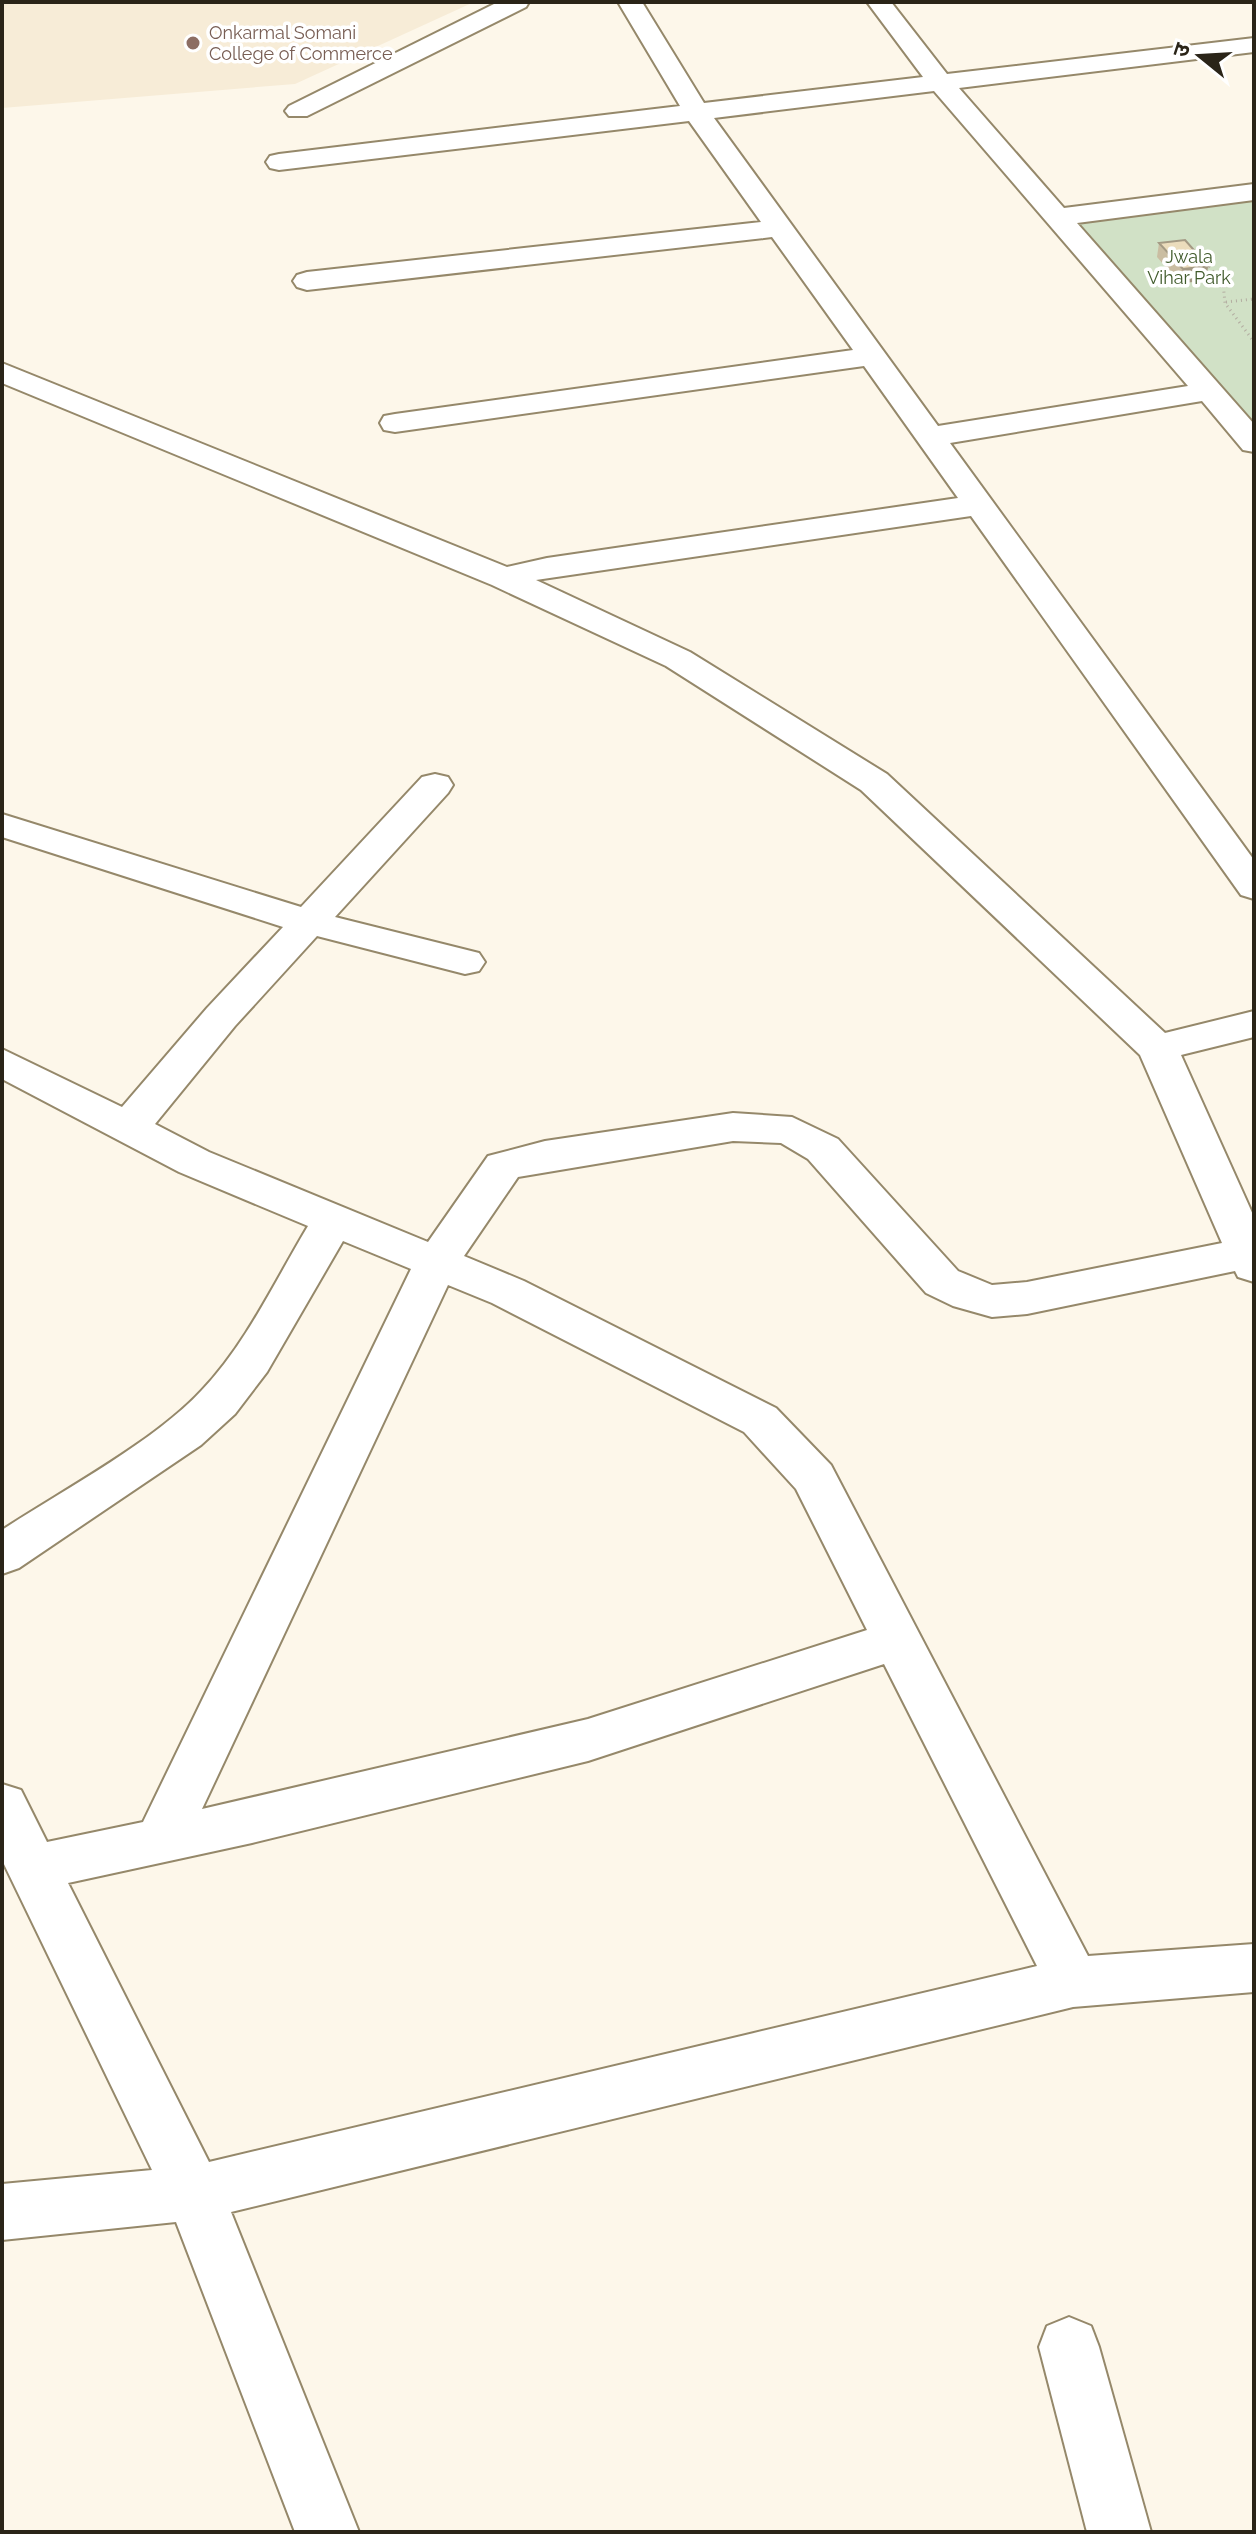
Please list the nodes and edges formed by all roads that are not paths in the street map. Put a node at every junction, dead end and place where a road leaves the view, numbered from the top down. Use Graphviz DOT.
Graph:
graph roads {
  1 [pos="517,2"];
  2 [pos="630,2"];
  3 [pos="879,2"];
  4 [pos="1254,45"];
  5 [pos="940,82"];
  6 [pos="695,110"];
  7 [pos="298,111"];
  8 [pos="279,162"];
  9 [pos="1254,192"];
  10 [pos="1059,217"];
  11 [pos="779,228"];
  12 [pos="307,281"];
  13 [pos="873,356"];
  14 [pos="2,372"];
  15 [pos="1210,391"];
  16 [pos="395,423"];
  17 [pos="931,437"];
  18 [pos="1254,443"];
  19 [pos="979,505"];
  20 [pos="523,574"];
  21 [pos="435,785"];
  22 [pos="2,825"];
  23 [pos="1254,887"];
  24 [pos="312,923"];
  25 [pos="465,962"];
  26 [pos="1229,1029"];
  27 [pos="1158,1049"];
  28 [pos="2,1062"];
  29 [pos="128,1128"];
  30 [pos="333,1221"];
  31 [pos="1251,1259"];
  32 [pos="436,1264"];
  33 [pos="2,1555"];
  34 [pos="895,1641"];
  35 [pos="2,1806"];
  36 [pos="161,1840"];
  37 [pos="33,1868"];
  38 [pos="1254,1968"];
  39 [pos="1073,1982"];
  40 [pos="194,2193"];
  41 [pos="2,2212"];
  42 [pos="1069,2347"];
  43 [pos="327,2532"];
  44 [pos="1119,2532"];
  1 -- 7 [label="street"];
  2 -- 6 [label="street"];
  3 -- 5 [label="street"];
  4 -- 5 [label="street"];
  5 -- 6 [label="street"];
  5 -- 10 [label="street"];
  6 -- 8 [label="street"];
  6 -- 11 [label="street"];
  9 -- 10 [label="street"];
  10 -- 15 [label="street"];
  11 -- 12 [label="street"];
  11 -- 13 [label="street"];
  13 -- 16 [label="street"];
  13 -- 17 [label="street"];
  14 -- 20 [label="street"];
  15 -- 17 [label="street"];
  15 -- 18 [label="street"];
  17 -- 19 [label="street"];
  19 -- 20 [label="street"];
  19 -- 23 [label="street"];
  20 -- 27 [label="street"];
  21 -- 24 [label="street"];
  22 -- 24 [label="street"];
  24 -- 25 [label="street"];
  24 -- 29 [label="street"];
  26 -- 27 [label="street"];
  27 -- 31 [label="street"];
  28 -- 29 [label="street"];
  29 -- 30 [label="street"];
  30 -- 32 [label="street"];
  30 -- 33 [label="street"];
  31 -- 32 [label="street"];
  32 -- 34 [label="street"];
  32 -- 36 [label="street"];
  34 -- 36 [label="street"];
  34 -- 39 [label="street"];
  35 -- 37 [label="street"];
  36 -- 37 [label="street"];
  37 -- 40 [label="street"];
  38 -- 39 [label="street"];
  39 -- 40 [label="street"];
  40 -- 41 [label="street"];
  40 -- 43 [label="street"];
  42 -- 44 [label="street"];
}
